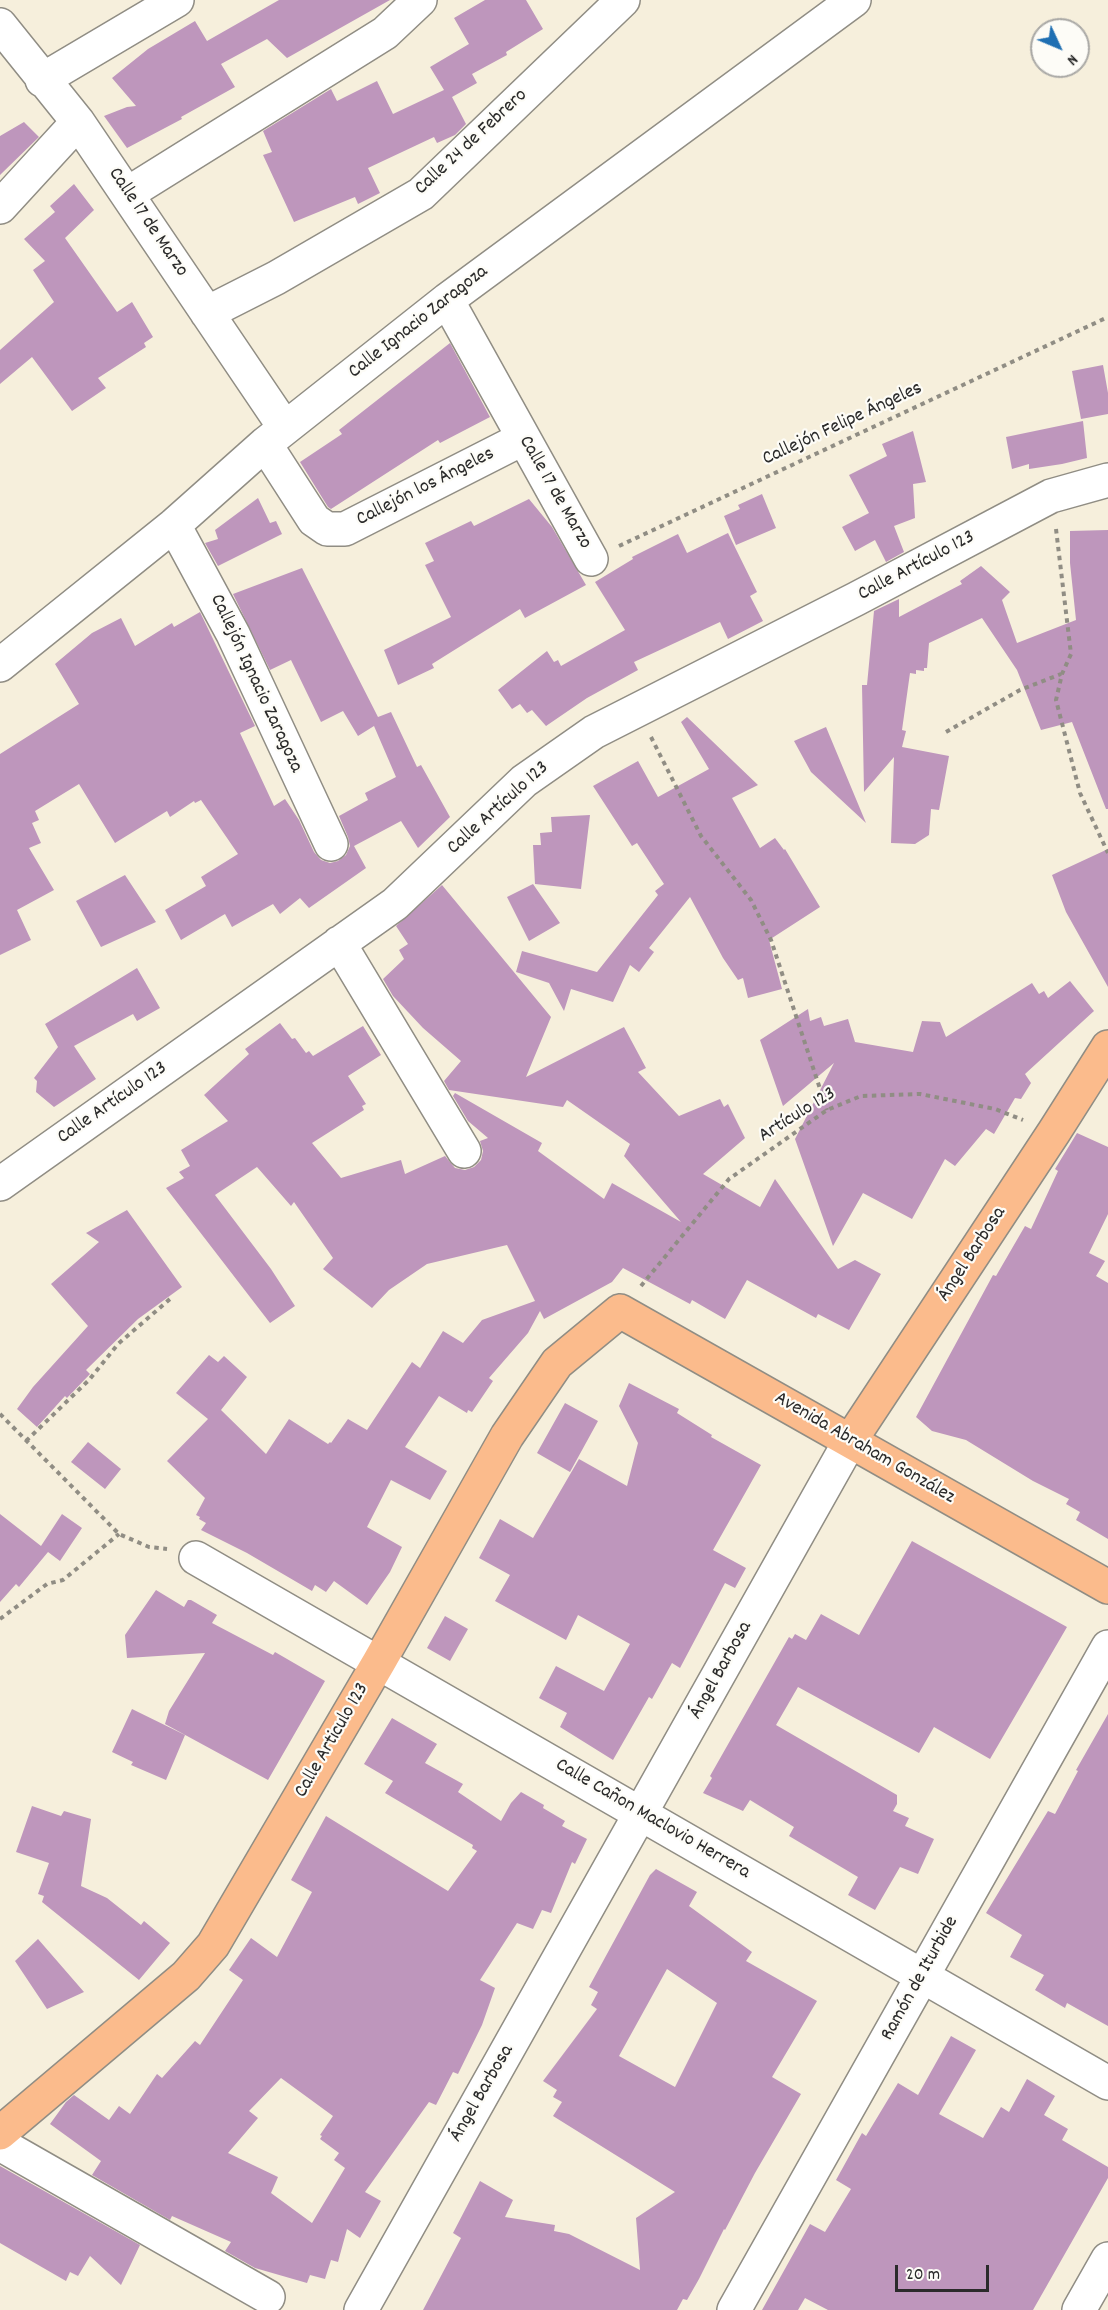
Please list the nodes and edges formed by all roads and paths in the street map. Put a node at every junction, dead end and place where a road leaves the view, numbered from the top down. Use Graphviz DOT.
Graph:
graph roads {
  1 [pos="177,0"];
  2 [pos="420,0"];
  3 [pos="623,0"];
  4 [pos="854,0"];
  5 [pos="0,25"];
  6 [pos="42,80"];
  7 [pos="78,122"];
  8 [pos="127,194"];
  9 [pos="0,207"];
  10 [pos="447,300"];
  11 [pos="207,313"];
  12 [pos="1108,317"];
  13 [pos="275,436"];
  14 [pos="522,439"];
  15 [pos="1108,480"];
  16 [pos="1051,496"];
  17 [pos="174,525"];
  18 [pos="591,559"];
  19 [pos="0,665"];
  20 [pos="1062,674"];
  21 [pos="637,710"];
  22 [pos="946,732"];
  23 [pos="331,844"];
  24 [pos="1108,853"];
  25 [pos="339,943"];
  26 [pos="1108,1047"];
  27 [pos="827,1110"];
  28 [pos="1054,1132"];
  29 [pos="464,1151"];
  30 [pos="0,1184"];
  31 [pos="170,1299"];
  32 [pos="621,1311"];
  33 [pos="0,1414"];
  34 [pos="27,1441"];
  35 [pos="850,1441"];
  36 [pos="119,1534"];
  37 [pos="196,1557"];
  38 [pos="1108,1587"];
  39 [pos="0,1619"];
  40 [pos="1108,1647"];
  41 [pos="379,1662"];
  42 [pos="642,1814"];
  43 [pos="923,1976"];
  44 [pos="1108,2083"];
  45 [pos="0,2133"];
  46 [pos="0,2144"];
  47 [pos="1108,2259"];
  48 [pos="268,2297"];
  49 [pos="361,2310"];
  50 [pos="734,2310"];
  51 [pos="1079,2310"];
  1 -- 6 [label="street"];
  2 -- 8 [label="street"];
  3 -- 11 [label="street, Calle 24 de Febrero"];
  4 -- 10 [label="street, Calle Ignacio Zaragoza"];
  5 -- 6 [label="street, Calle 17 de Marzo"];
  6 -- 7 [label="street, Calle 17 de Marzo"];
  7 -- 8 [label="street, Calle 17 de Marzo"];
  7 -- 9 [label="street"];
  8 -- 11 [label="street, Calle 17 de Marzo"];
  10 -- 13 [label="street, Calle Ignacio Zaragoza"];
  10 -- 14 [label="street, Calle 17 de Marzo"];
  11 -- 13 [label="street, Calle 17 de Marzo"];
  12 -- 18 [label="path, Callejón Felipe Ángeles"];
  13 -- 14 [label="street, Callejón los Ángeles"];
  13 -- 17 [label="street, Calle Ignacio Zaragoza"];
  14 -- 18 [label="street, Calle 17 de Marzo"];
  15 -- 16 [label="street, Calle Artículo 123"];
  16 -- 20 [label="path"];
  16 -- 21 [label="street, Calle Artículo 123"];
  17 -- 19 [label="street, Calle Ignacio Zaragoza"];
  17 -- 23 [label="street, Callejón Ignacio Zaragoza"];
  20 -- 22 [label="path"];
  20 -- 24 [label="path"];
  21 -- 25 [label="street, Calle Artículo 123"];
  21 -- 27 [label="path"];
  25 -- 29 [label="street"];
  25 -- 30 [label="street, Calle Artículo 123"];
  26 -- 28 [label="main road, Ángel Barbosa"];
  27 -- 28 [label="path, Artículo 123"];
  27 -- 32 [label="path, Artículo 123"];
  28 -- 35 [label="main road, Ángel Barbosa"];
  31 -- 34 [label="path"];
  32 -- 35 [label="main road, Avenida Abraham González"];
  32 -- 41 [label="main road, Calle Articulo 123"];
  33 -- 34 [label="path"];
  34 -- 36 [label="path"];
  35 -- 38 [label="main road, Avenida Abraham González"];
  35 -- 42 [label="street, Ángel Barbosa"];
  36 -- 37 [label="path"];
  36 -- 39 [label="path"];
  37 -- 41 [label="street, Calle Cañon Maclovio Herrera"];
  40 -- 43 [label="street, Ramón de Iturbide"];
  41 -- 42 [label="street, Calle Cañon Maclovio Herrera"];
  41 -- 45 [label="main road, Calle Articulo 123"];
  42 -- 43 [label="street, Calle Cañon Maclovio Herrera"];
  42 -- 49 [label="street, Ángel Barbosa"];
  43 -- 44 [label="street, Calle Cañon Maclovio Herrera"];
  43 -- 50 [label="street, Ramón de Iturbide"];
  46 -- 48 [label="street"];
  47 -- 51 [label="street"];
}
